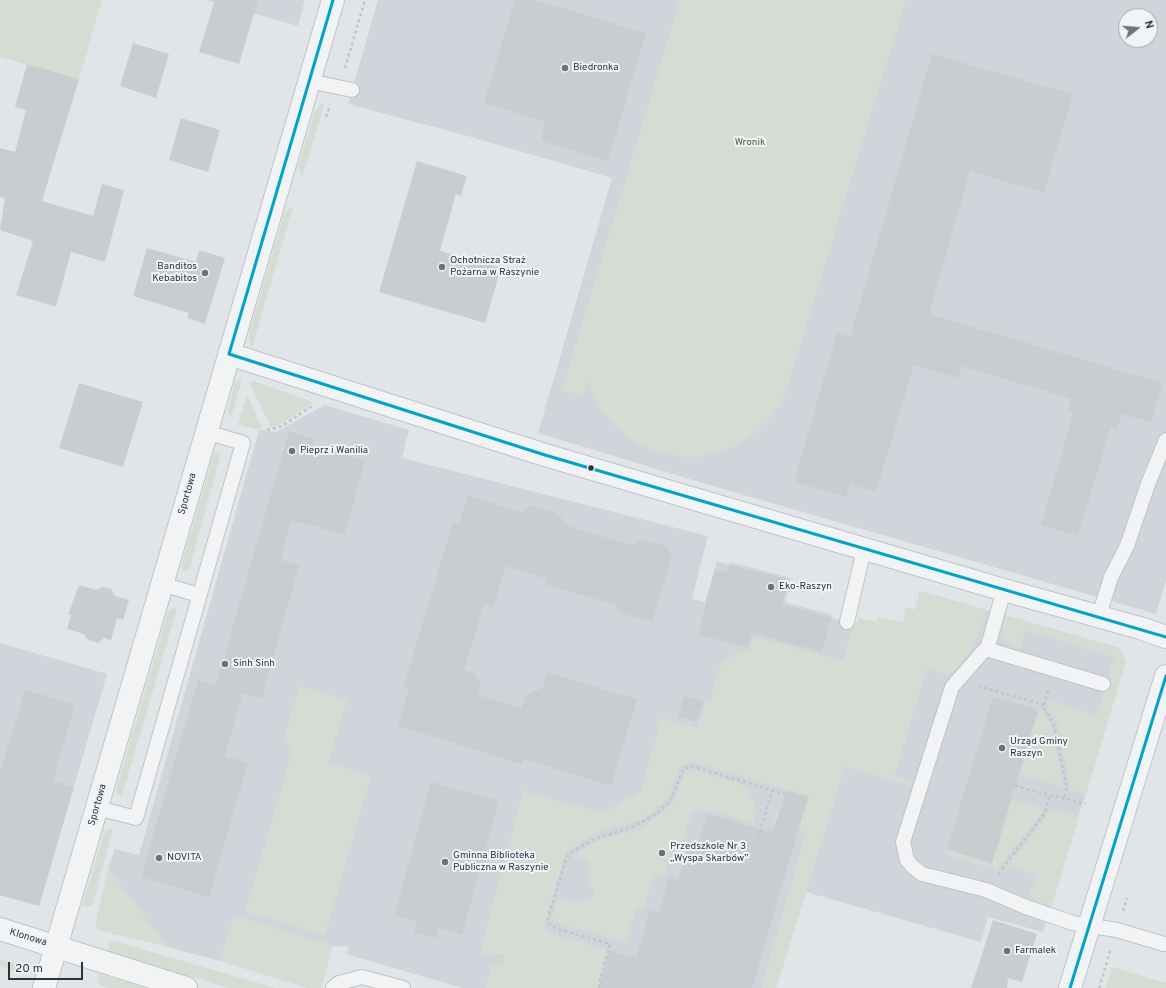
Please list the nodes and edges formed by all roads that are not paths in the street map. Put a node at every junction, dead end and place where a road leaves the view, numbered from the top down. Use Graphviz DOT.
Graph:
graph roads {
  1 [pos="333,0"];
  2 [pos="309,81"];
  3 [pos="352,90"];
  4 [pos="229,354"];
  5 [pos="206,432"];
  6 [pos="1166,440"];
  7 [pos="864,549"];
  8 [pos="162,584"];
  9 [pos="1004,590"];
  10 [pos="199,595"];
  11 [pos="1099,616"];
  12 [pos="847,622"];
  13 [pos="1166,637"];
  14 [pos="986,650"];
  15 [pos="1166,676"];
  16 [pos="1103,684"];
  17 [pos="1163,697"];
  18 [pos="97,808"];
  19 [pos="1090,926"];
  20 [pos="0,929"];
  21 [pos="1164,944"];
  22 [pos="56,947"];
  23 [pos="44,988"];
  24 [pos="186,988"];
  25 [pos="333,988"];
  26 [pos="403,988"];
  27 [pos="1070,988"];
  1 -- 2 [label="street, Sportowa"];
  2 -- 3 [label="lane"];
  2 -- 4 [label="street, Sportowa"];
  4 -- 5 [label="street, Sportowa"];
  4 -- 7 [label="street"];
  5 -- 8 [label="street, Sportowa"];
  5 -- 10 [label="lane"];
  6 -- 11 [label="lane"];
  7 -- 9 [label="street"];
  7 -- 12 [label="lane"];
  8 -- 10 [label="lane"];
  8 -- 18 [label="street, Sportowa"];
  9 -- 11 [label="street"];
  9 -- 14 [label="lane"];
  10 -- 18 [label="lane"];
  11 -- 13 [label="street"];
  14 -- 16 [label="lane"];
  14 -- 19 [label="lane"];
  15 -- 17 [label="street"];
  17 -- 19 [label="street"];
  18 -- 22 [label="street, Sportowa"];
  19 -- 21 [label="lane"];
  19 -- 27 [label="street"];
  20 -- 22 [label="street, Klonowa"];
  22 -- 23 [label="street, Sportowa"];
  22 -- 24 [label="street, Klonowa"];
  25 -- 26 [label="lane"];
}
